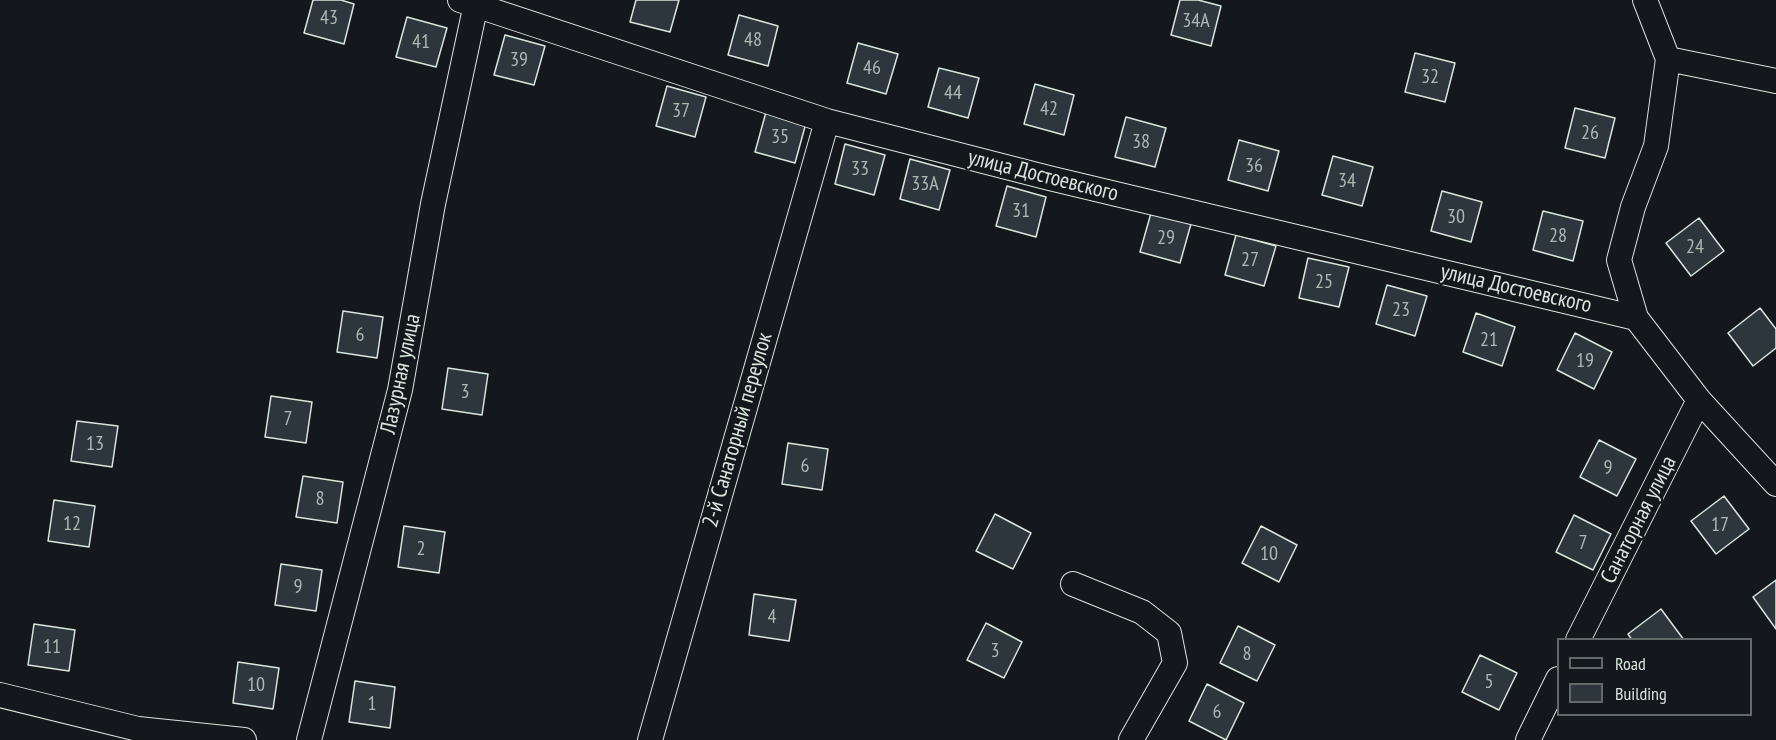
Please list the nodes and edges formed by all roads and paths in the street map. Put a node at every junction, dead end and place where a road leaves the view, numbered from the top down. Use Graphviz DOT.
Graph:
graph roads {
  1 [pos="1645,0"];
  2 [pos="468,2"];
  3 [pos="1668,59"];
  4 [pos="1776,81"];
  5 [pos="827,121"];
  6 [pos="1636,318"];
  7 [pos="1699,400"];
  8 [pos="1776,484"];
  9 [pos="1073,584"];
  10 [pos="1579,638"];
  11 [pos="1557,681"];
  12 [pos="0,695"];
  13 [pos="137,735"];
  14 [pos="244,740"];
  15 [pos="309,740"];
  16 [pos="650,740"];
  17 [pos="1131,740"];
  18 [pos="1528,740"];
  1 -- 3 [label="street, улица Достоевского"];
  2 -- 5 [label="street, улица Достоевского"];
  2 -- 15 [label="street, Лазурная улица"];
  3 -- 4 [label="street"];
  3 -- 6 [label="street, улица Достоевского"];
  5 -- 6 [label="street, улица Достоевского"];
  5 -- 16 [label="street, 2-й Санаторный переулок"];
  6 -- 7 [label="street, улица Достоевского"];
  7 -- 8 [label="street, улица Достоевского"];
  7 -- 10 [label="street, Санаторная улица"];
  9 -- 17 [label="street"];
  11 -- 18 [label="street"];
  12 -- 13 [label="street"];
  13 -- 14 [label="street"];
}
